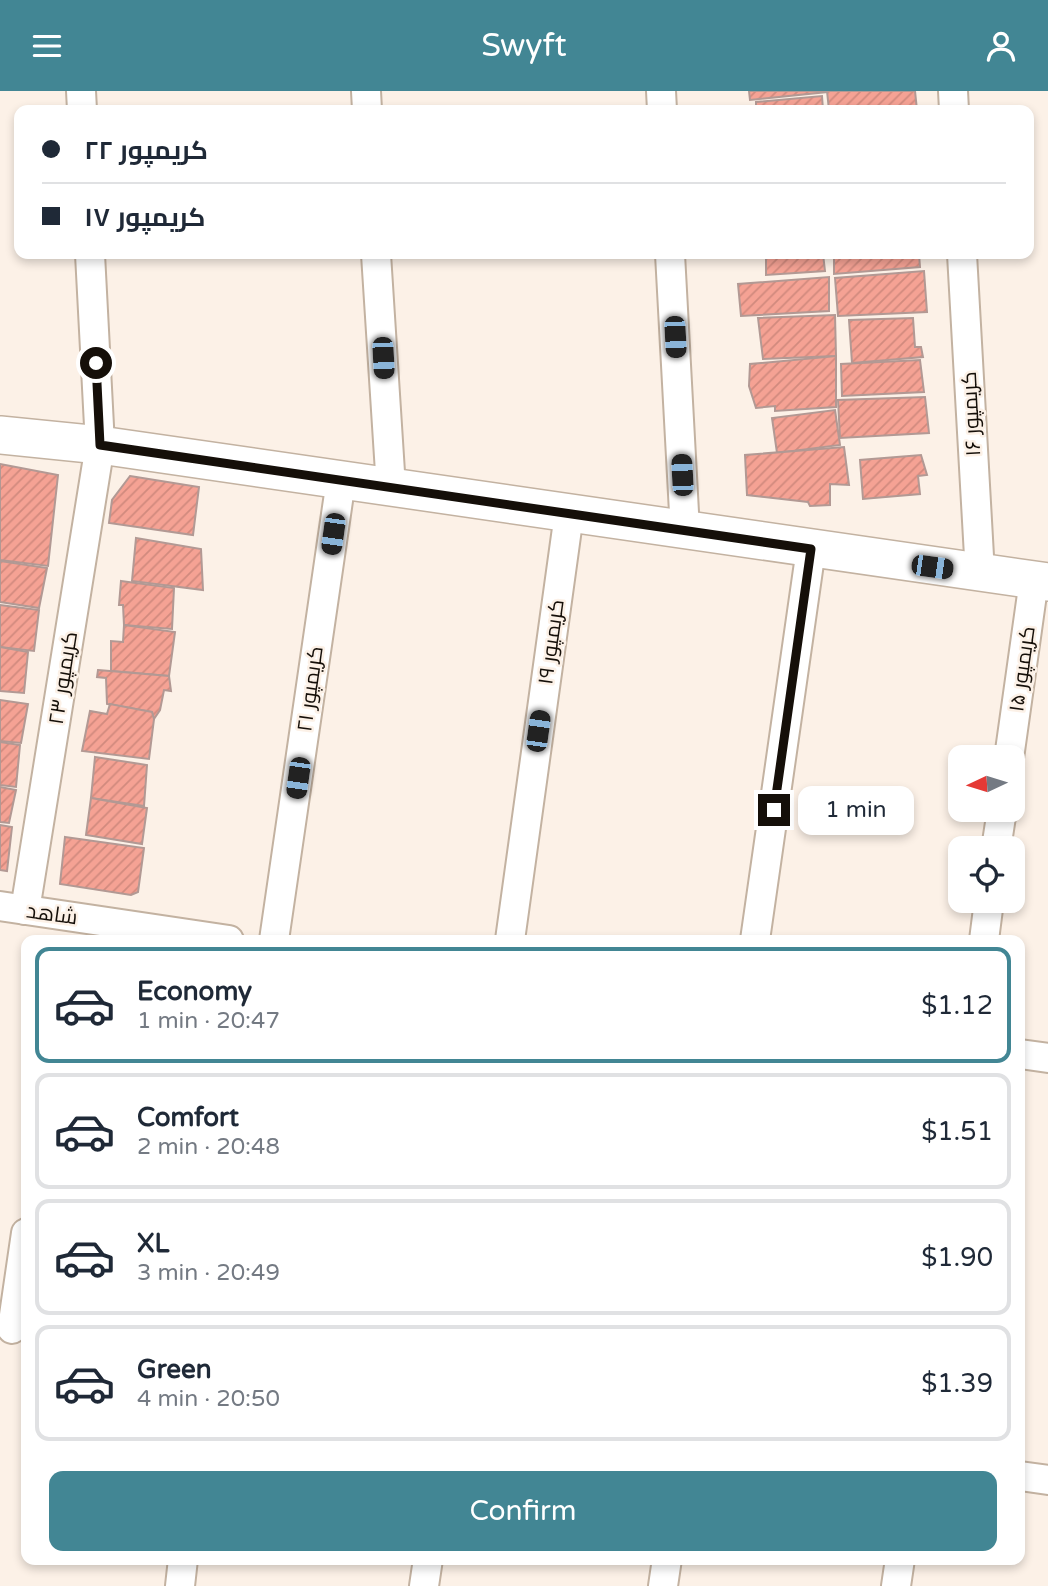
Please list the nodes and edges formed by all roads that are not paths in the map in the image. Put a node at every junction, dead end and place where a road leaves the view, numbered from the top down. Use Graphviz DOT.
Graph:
graph roads {
  1 [pos="90,259"];
  2 [pos="376,259"];
  3 [pos="670,259"];
  4 [pos="962,259"];
  5 [pos="0,435"];
  6 [pos="100,445"];
  7 [pos="341,480"];
  8 [pos="391,488"];
  9 [pos="569,514"];
  10 [pos="685,531"];
  11 [pos="811,549"];
  12 [pos="980,574"];
  13 [pos="1041,581"];
  14 [pos="1011,745"];
  15 [pos="13,908"];
  16 [pos="987,913"];
  17 [pos="73,928"];
  18 [pos="164,935"];
  19 [pos="275,935"];
  20 [pos="511,935"];
  21 [pos="756,935"];
  22 [pos="985,935"];
  23 [pos="1025,1055"];
  24 [pos="1048,1058"];
  25 [pos="21,1270"];
  26 [pos="13,1329"];
  27 [pos="1025,1477"];
  28 [pos="1048,1480"];
  29 [pos="182,1565"];
  30 [pos="427,1565"];
  31 [pos="666,1565"];
  32 [pos="899,1565"];
  33 [pos="180,1586"];
  34 [pos="424,1586"];
  35 [pos="663,1586"];
  36 [pos="896,1586"];
  1 -- 6 [label="street, کریمپور ۲۳"];
  2 -- 8 [label="street"];
  3 -- 10 [label="street"];
  4 -- 12 [label="street, کریمپور ۱۶"];
  5 -- 6 [label="street"];
  6 -- 7 [label="street"];
  6 -- 15 [label="street, کریمپور ۲۳"];
  7 -- 8 [label="street"];
  7 -- 19 [label="street, کریمپور ۲۱"];
  8 -- 9 [label="street"];
  9 -- 10 [label="street"];
  9 -- 20 [label="street, کریمپور ۱۹"];
  10 -- 11 [label="street"];
  11 -- 12 [label="street"];
  11 -- 21 [label="street"];
  12 -- 13 [label="street"];
  13 -- 14 [label="street, کریمپور ۱۵"];
  15 -- 17 [label="street, شاهد"];
  16 -- 22 [label="street"];
  17 -- 18 [label="street, شاهد"];
  23 -- 24 [label="street"];
  25 -- 26 [label="street"];
  27 -- 28 [label="street"];
  29 -- 33 [label="street"];
  30 -- 34 [label="street"];
  31 -- 35 [label="street"];
  32 -- 36 [label="street"];
}
